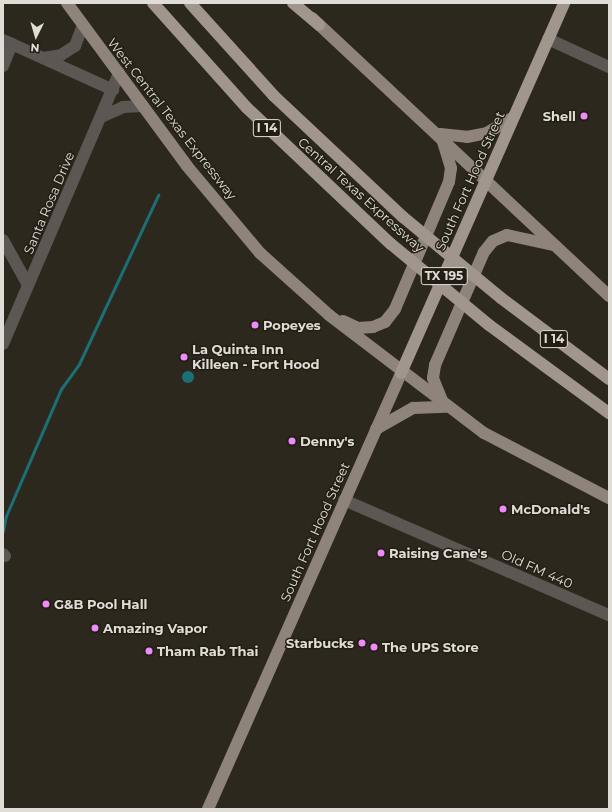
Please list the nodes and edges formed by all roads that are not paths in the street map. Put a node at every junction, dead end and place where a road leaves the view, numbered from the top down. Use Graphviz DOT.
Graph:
graph roads {
  1 [pos="67,3"];
  2 [pos="153,3"];
  3 [pos="190,3"];
  4 [pos="293,3"];
  5 [pos="298,3"];
  6 [pos="564,3"];
  7 [pos="83,25"];
  8 [pos="319,25"];
  9 [pos="548,39"];
  10 [pos="8,42"];
  11 [pos="43,58"];
  12 [pos="3,66"];
  13 [pos="609,67"];
  14 [pos="119,73"];
  15 [pos="113,90"];
  16 [pos="143,106"];
  17 [pos="101,117"];
  18 [pos="514,117"];
  19 [pos="440,134"];
  20 [pos="486,179"];
  21 [pos="3,240"];
  22 [pos="554,245"];
  23 [pos="28,285"];
  24 [pos="609,296"];
  25 [pos="329,315"];
  26 [pos="3,344"];
  27 [pos="401,373"];
  28 [pos="609,379"];
  29 [pos="572,388"];
  30 [pos="446,407"];
  31 [pos="609,413"];
  32 [pos="609,417"];
  33 [pos="376,429"];
  34 [pos="609,498"];
  35 [pos="344,500"];
  36 [pos="609,615"];
  37 [pos="208,809"];
  1 -- 7 [label="main road, West Central Texas Expressway"];
  2 -- 29 [label="highway, Central Texas Expressway / I 14, bridge"];
  3 -- 28 [label="highway, Central Texas Expressway / I 14, bridge"];
  4 -- 8 [label="highway"];
  5 -- 8 [label="main road"];
  6 -- 9 [label="highway, South Fort Hood Street / TX 195"];
  7 -- 11 [label="street"];
  7 -- 14 [label="main road, West Central Texas Expressway"];
  8 -- 19 [label="main road"];
  9 -- 13 [label="street"];
  9 -- 18 [label="highway, South Fort Hood Street / TX 195"];
  10 -- 11 [label="street"];
  10 -- 12 [label="street"];
  11 -- 15 [label="street"];
  14 -- 15 [label="street, Santa Rosa Drive"];
  14 -- 16 [label="main road, West Central Texas Expressway"];
  15 -- 17 [label="street, Santa Rosa Drive"];
  16 -- 17 [label="street"];
  16 -- 25 [label="main road, West Central Texas Expressway"];
  17 -- 23 [label="street, Santa Rosa Drive"];
  18 -- 19 [label="main road"];
  18 -- 20 [label="highway, South Fort Hood Street / TX 195"];
  19 -- 20 [label="main road"];
  19 -- 25 [label="main road"];
  20 -- 22 [label="main road"];
  20 -- 27 [label="highway, South Fort Hood Street / TX 195"];
  21 -- 23 [label="street"];
  22 -- 24 [label="main road"];
  22 -- 30 [label="main road"];
  23 -- 26 [label="street, Santa Rosa Drive"];
  25 -- 27 [label="main road, West Central Texas Expressway"];
  27 -- 30 [label="main road, West Central Texas Expressway"];
  27 -- 33 [label="main road, South Fort Hood Street / TX 195"];
  29 -- 31 [label="highway, Central Texas Expressway / I 14"];
  29 -- 32 [label="highway"];
  30 -- 33 [label="main road"];
  30 -- 34 [label="main road, West Central Texas Expressway"];
  33 -- 35 [label="main road, South Fort Hood Street / TX 195"];
  35 -- 36 [label="street, Old FM 440"];
  35 -- 37 [label="main road, South Fort Hood Street / TX 195"];
}
